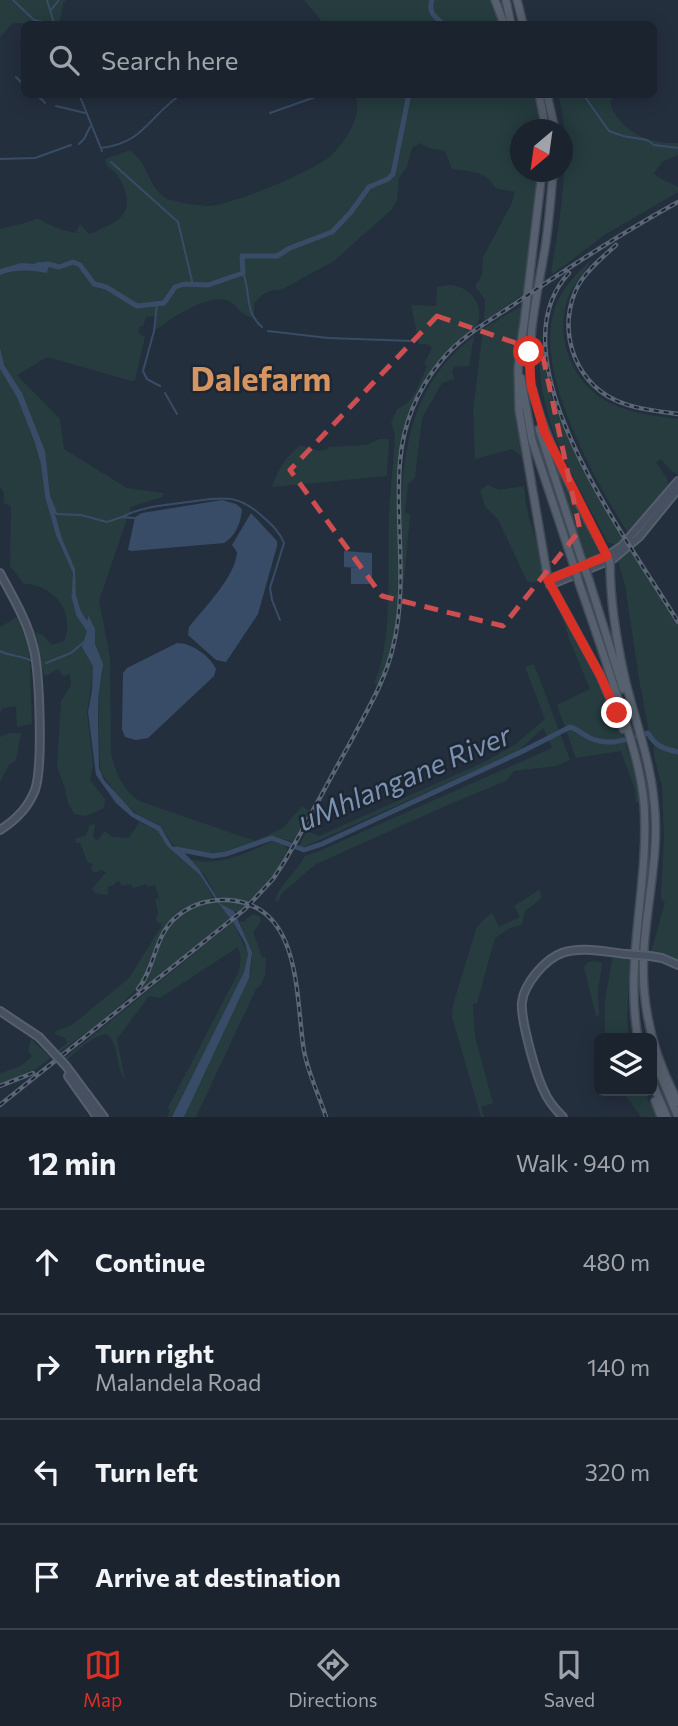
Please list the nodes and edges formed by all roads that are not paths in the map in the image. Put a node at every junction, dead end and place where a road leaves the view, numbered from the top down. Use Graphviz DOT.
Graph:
graph roads {
  1 [pos="495,0"];
  2 [pos="506,0"];
  3 [pos="515,0"];
  4 [pos="503,21"];
  5 [pos="510,21"];
  6 [pos="520,21"];
  7 [pos="540,98"];
  8 [pos="549,98"];
  9 [pos="544,119"];
  10 [pos="554,119"];
  11 [pos="541,182"];
  12 [pos="552,182"];
  13 [pos="523,329"];
  14 [pos="531,385"];
  15 [pos="678,481"];
  16 [pos="678,489"];
  17 [pos="609,559"];
  18 [pos="0,573"];
  19 [pos="549,583"];
  20 [pos="639,734"];
  21 [pos="632,747"];
  22 [pos="645,755"];
  23 [pos="0,830"];
  24 [pos="678,965"];
  25 [pos="0,1013"];
  26 [pos="637,1033"];
  27 [pos="647,1033"];
  28 [pos="657,1065"];
  29 [pos="64,1067"];
  30 [pos="657,1095"];
  31 [pos="655,1096"];
  32 [pos="678,1102"];
  33 [pos="97,1117"];
  34 [pos="104,1117"];
  35 [pos="563,1117"];
  36 [pos="661,1117"];
  37 [pos="667,1117"];
  38 [pos="678,1117"];
  1 -- 4 [label="main road"];
  2 -- 5 [label="main road"];
  3 -- 6 [label="main road"];
  7 -- 9 [label="main road"];
  8 -- 10 [label="main road"];
  11 -- 13 [label="main road"];
  12 -- 14 [label="main road"];
  13 -- 19 [label="main road"];
  13 -- 21 [label="main road, bridge"];
  14 -- 17 [label="main road"];
  14 -- 20 [label="main road, bridge"];
  15 -- 17 [label="street"];
  16 -- 17 [label="street"];
  17 -- 19 [label="street"];
  17 -- 20 [label="main road"];
  18 -- 23 [label="street"];
  19 -- 21 [label="main road"];
  20 -- 22 [label="main road"];
  21 -- 26 [label="main road"];
  22 -- 27 [label="main road"];
  22 -- 32 [label="main road"];
  24 -- 35 [label="street, bridge"];
  25 -- 29 [label="street, bridge"];
  28 -- 38 [label="main road"];
  29 -- 33 [label="street"];
  29 -- 34 [label="street"];
  30 -- 37 [label="main road"];
  31 -- 36 [label="main road"];
}
